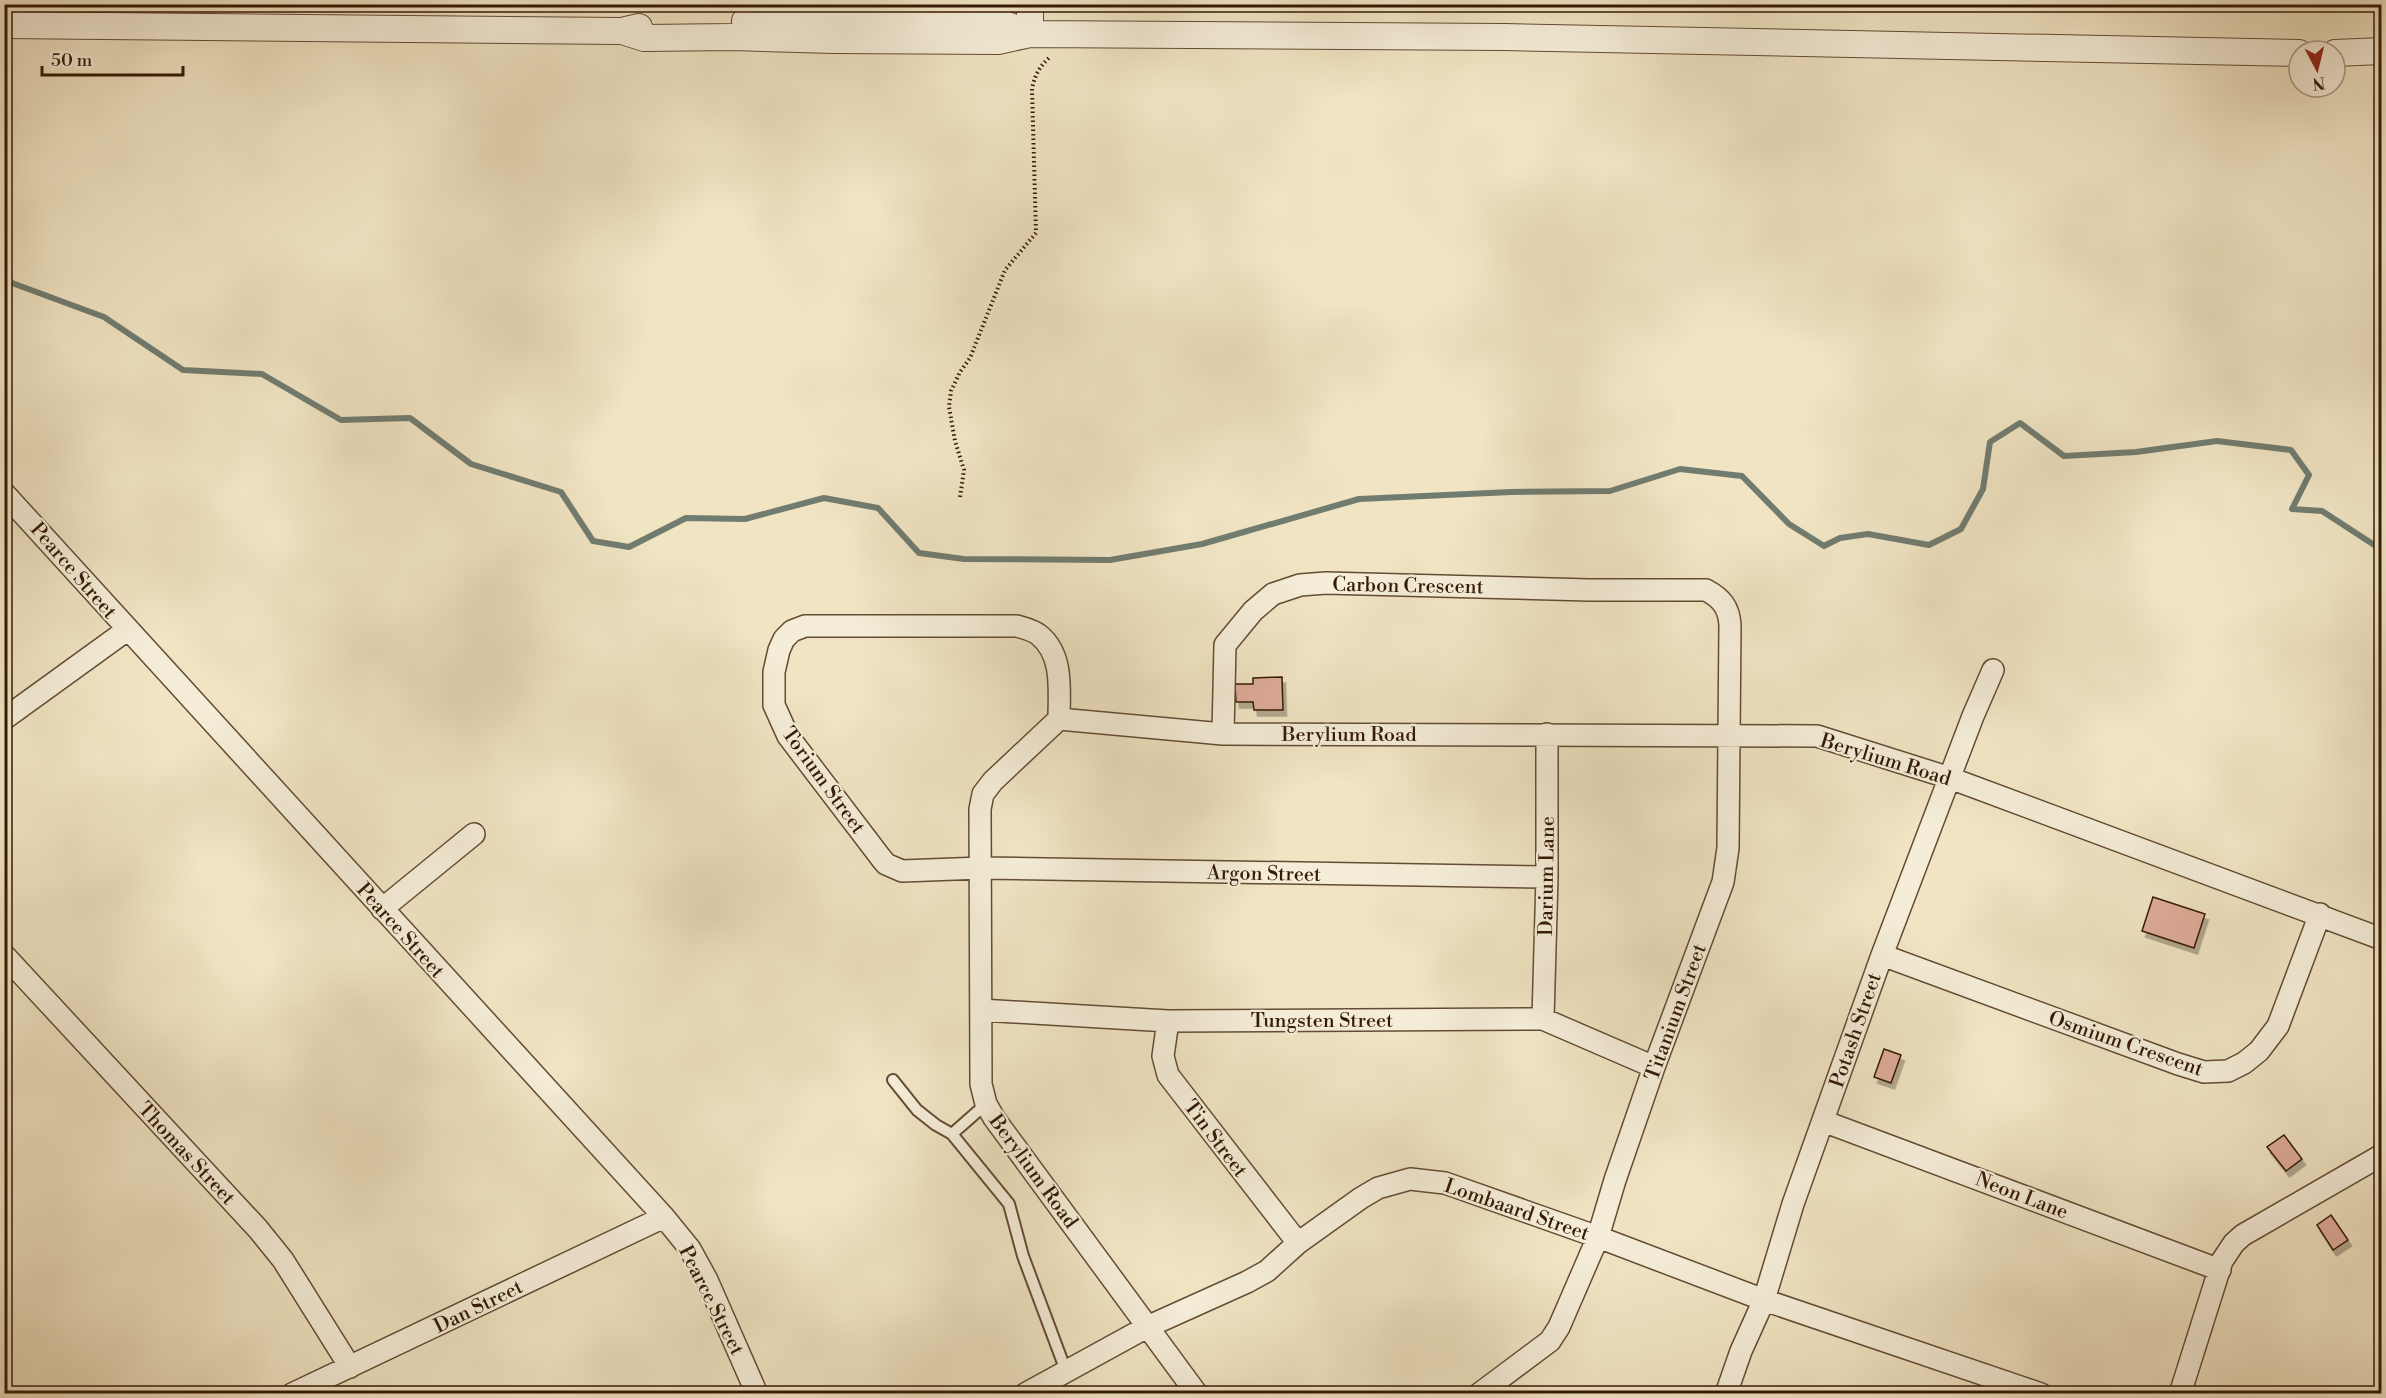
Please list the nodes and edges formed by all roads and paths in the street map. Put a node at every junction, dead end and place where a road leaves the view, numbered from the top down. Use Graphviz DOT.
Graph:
graph roads {
  1 [pos="1030,4"];
  2 [pos="4,25"];
  3 [pos="1030,34"];
  4 [pos="1074,35"];
  5 [pos="2382,51"];
  6 [pos="2347,52"];
  7 [pos="2287,53"];
  8 [pos="4,493"];
  9 [pos="960,497"];
  10 [pos="1706,590"];
  11 [pos="127,630"];
  12 [pos="1993,670"];
  13 [pos="4,719"];
  14 [pos="1059,719"];
  15 [pos="1223,734"];
  16 [pos="1547,734"];
  17 [pos="1728,736"];
  18 [pos="1950,778"];
  19 [pos="474,834"];
  20 [pos="981,868"];
  21 [pos="1547,877"];
  22 [pos="382,909"];
  23 [pos="2320,914"];
  24 [pos="2382,939"];
  25 [pos="4,955"];
  26 [pos="1882,955"];
  27 [pos="981,1010"];
  28 [pos="1543,1019"];
  29 [pos="1168,1021"];
  30 [pos="1654,1067"];
  31 [pos="893,1080"];
  32 [pos="986,1104"];
  33 [pos="1823,1121"];
  34 [pos="952,1134"];
  35 [pos="2380,1159"];
  36 [pos="664,1217"];
  37 [pos="1598,1237"];
  38 [pos="1298,1243"];
  39 [pos="2220,1270"];
  40 [pos="1764,1300"];
  41 [pos="1147,1328"];
  42 [pos="350,1367"];
  43 [pos="1066,1371"];
  44 [pos="292,1394"];
  45 [pos="757,1394"];
  46 [pos="1025,1394"];
  47 [pos="1197,1394"];
  48 [pos="1479,1394"];
  49 [pos="1726,1394"];
  50 [pos="2041,1394"];
  51 [pos="2180,1394"];
  1 -- 3 [label="street"];
  2 -- 3 [label="street"];
  3 -- 4 [label="street"];
  4 -- 7 [label="street"];
  4 -- 9 [label="path"];
  5 -- 6 [label="street"];
  8 -- 11 [label="street, Pearce Street"];
  10 -- 15 [label="street, Carbon Crescent"];
  10 -- 17 [label="street, Titanium Street"];
  11 -- 13 [label="street"];
  11 -- 22 [label="street, Pearce Street"];
  12 -- 18 [label="street, Potash Street"];
  14 -- 15 [label="street, Berylium Road"];
  14 -- 20 [label="street, Berylium Road"];
  14 -- 20 [label="street, Torium Street"];
  15 -- 16 [label="street, Berylium Road"];
  16 -- 17 [label="street, Berylium Road"];
  16 -- 21 [label="street, Darium Lane"];
  17 -- 18 [label="street, Berylium Road"];
  17 -- 30 [label="street, Titanium Street"];
  18 -- 23 [label="street, Berylium Road"];
  18 -- 26 [label="street, Potash Street"];
  19 -- 22 [label="street"];
  20 -- 21 [label="street, Argon Street"];
  20 -- 27 [label="street, Berylium Road"];
  21 -- 28 [label="street, Darium Lane"];
  22 -- 36 [label="street, Pearce Street"];
  23 -- 24 [label="street, Berylium Road"];
  23 -- 26 [label="street, Osmium Crescent"];
  25 -- 42 [label="street, Thomas Street"];
  26 -- 33 [label="street, Potash Street"];
  27 -- 29 [label="street, Tungsten Street"];
  27 -- 32 [label="street, Berylium Road"];
  28 -- 29 [label="street, Tungsten Street"];
  28 -- 30 [label="street, Tungsten Street"];
  29 -- 38 [label="street, Tin Street"];
  30 -- 37 [label="street, Titanium Street"];
  31 -- 34 [label="lane"];
  32 -- 34 [label="lane"];
  32 -- 41 [label="street, Berylium Road"];
  33 -- 39 [label="street, Neon Lane"];
  33 -- 40 [label="street, Potash Street"];
  34 -- 43 [label="lane"];
  35 -- 39 [label="street"];
  36 -- 42 [label="street, Dan Street"];
  36 -- 45 [label="street, Pearce Street"];
  37 -- 38 [label="street, Lombaard Street"];
  37 -- 40 [label="street, Lombaard Street"];
  37 -- 48 [label="street, Titanium Street"];
  38 -- 41 [label="street, Lombaard Street"];
  39 -- 51 [label="street"];
  40 -- 49 [label="street, Potash Street"];
  40 -- 50 [label="street, Lombaard Street"];
  41 -- 43 [label="street, Lombaard Street"];
  41 -- 47 [label="street, Berylium Road"];
  42 -- 44 [label="street, Dan Street"];
  43 -- 46 [label="street, Lombaard Street"];
}
